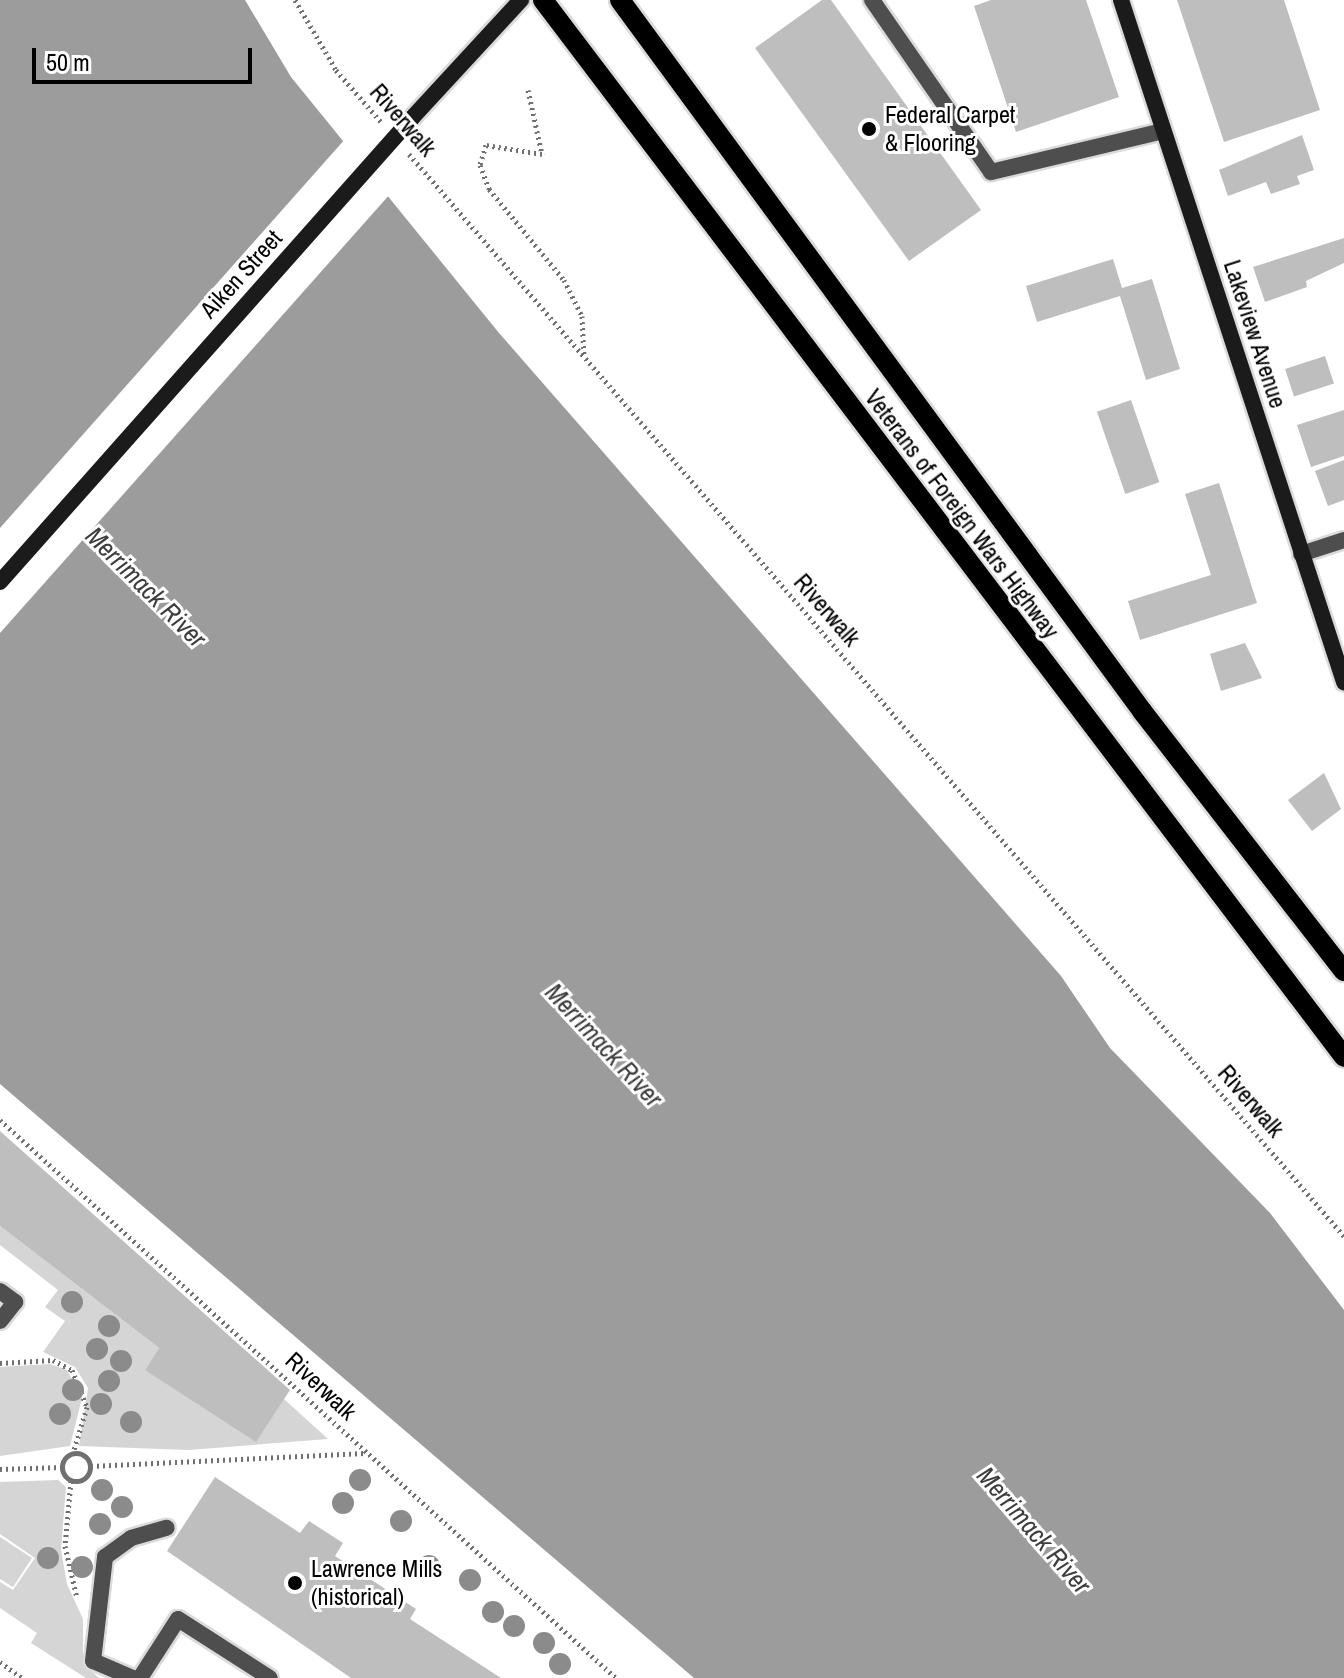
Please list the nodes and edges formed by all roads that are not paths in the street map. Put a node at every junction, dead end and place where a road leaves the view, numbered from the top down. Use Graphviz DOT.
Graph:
graph roads {
  1 [pos="521,0"];
  2 [pos="543,0"];
  3 [pos="620,0"];
  4 [pos="872,0"];
  5 [pos="1121,0"];
  6 [pos="1163,131"];
  7 [pos="1344,540"];
  8 [pos="1301,554"];
  9 [pos="0,582"];
  10 [pos="1344,682"];
  11 [pos="1344,971"];
  12 [pos="1344,1057"];
  13 [pos="0,1291"];
  14 [pos="0,1321"];
  15 [pos="167,1528"];
  16 [pos="133,1678"];
  17 [pos="140,1678"];
  18 [pos="270,1678"];
  1 -- 9 [label="main road, Aiken Street, bridge"];
  2 -- 12 [label="main road, Veterans of Foreign Wars Highway"];
  3 -- 11 [label="main road, Veterans of Foreign Wars Highway"];
  4 -- 6 [label="lane"];
  5 -- 6 [label="main road, Lakeview Avenue"];
  6 -- 8 [label="main road, Lakeview Avenue"];
  7 -- 8 [label="lane"];
  8 -- 10 [label="main road, Lakeview Avenue"];
  13 -- 14 [label="lane"];
  15 -- 16 [label="lane"];
  17 -- 18 [label="lane"];
}
